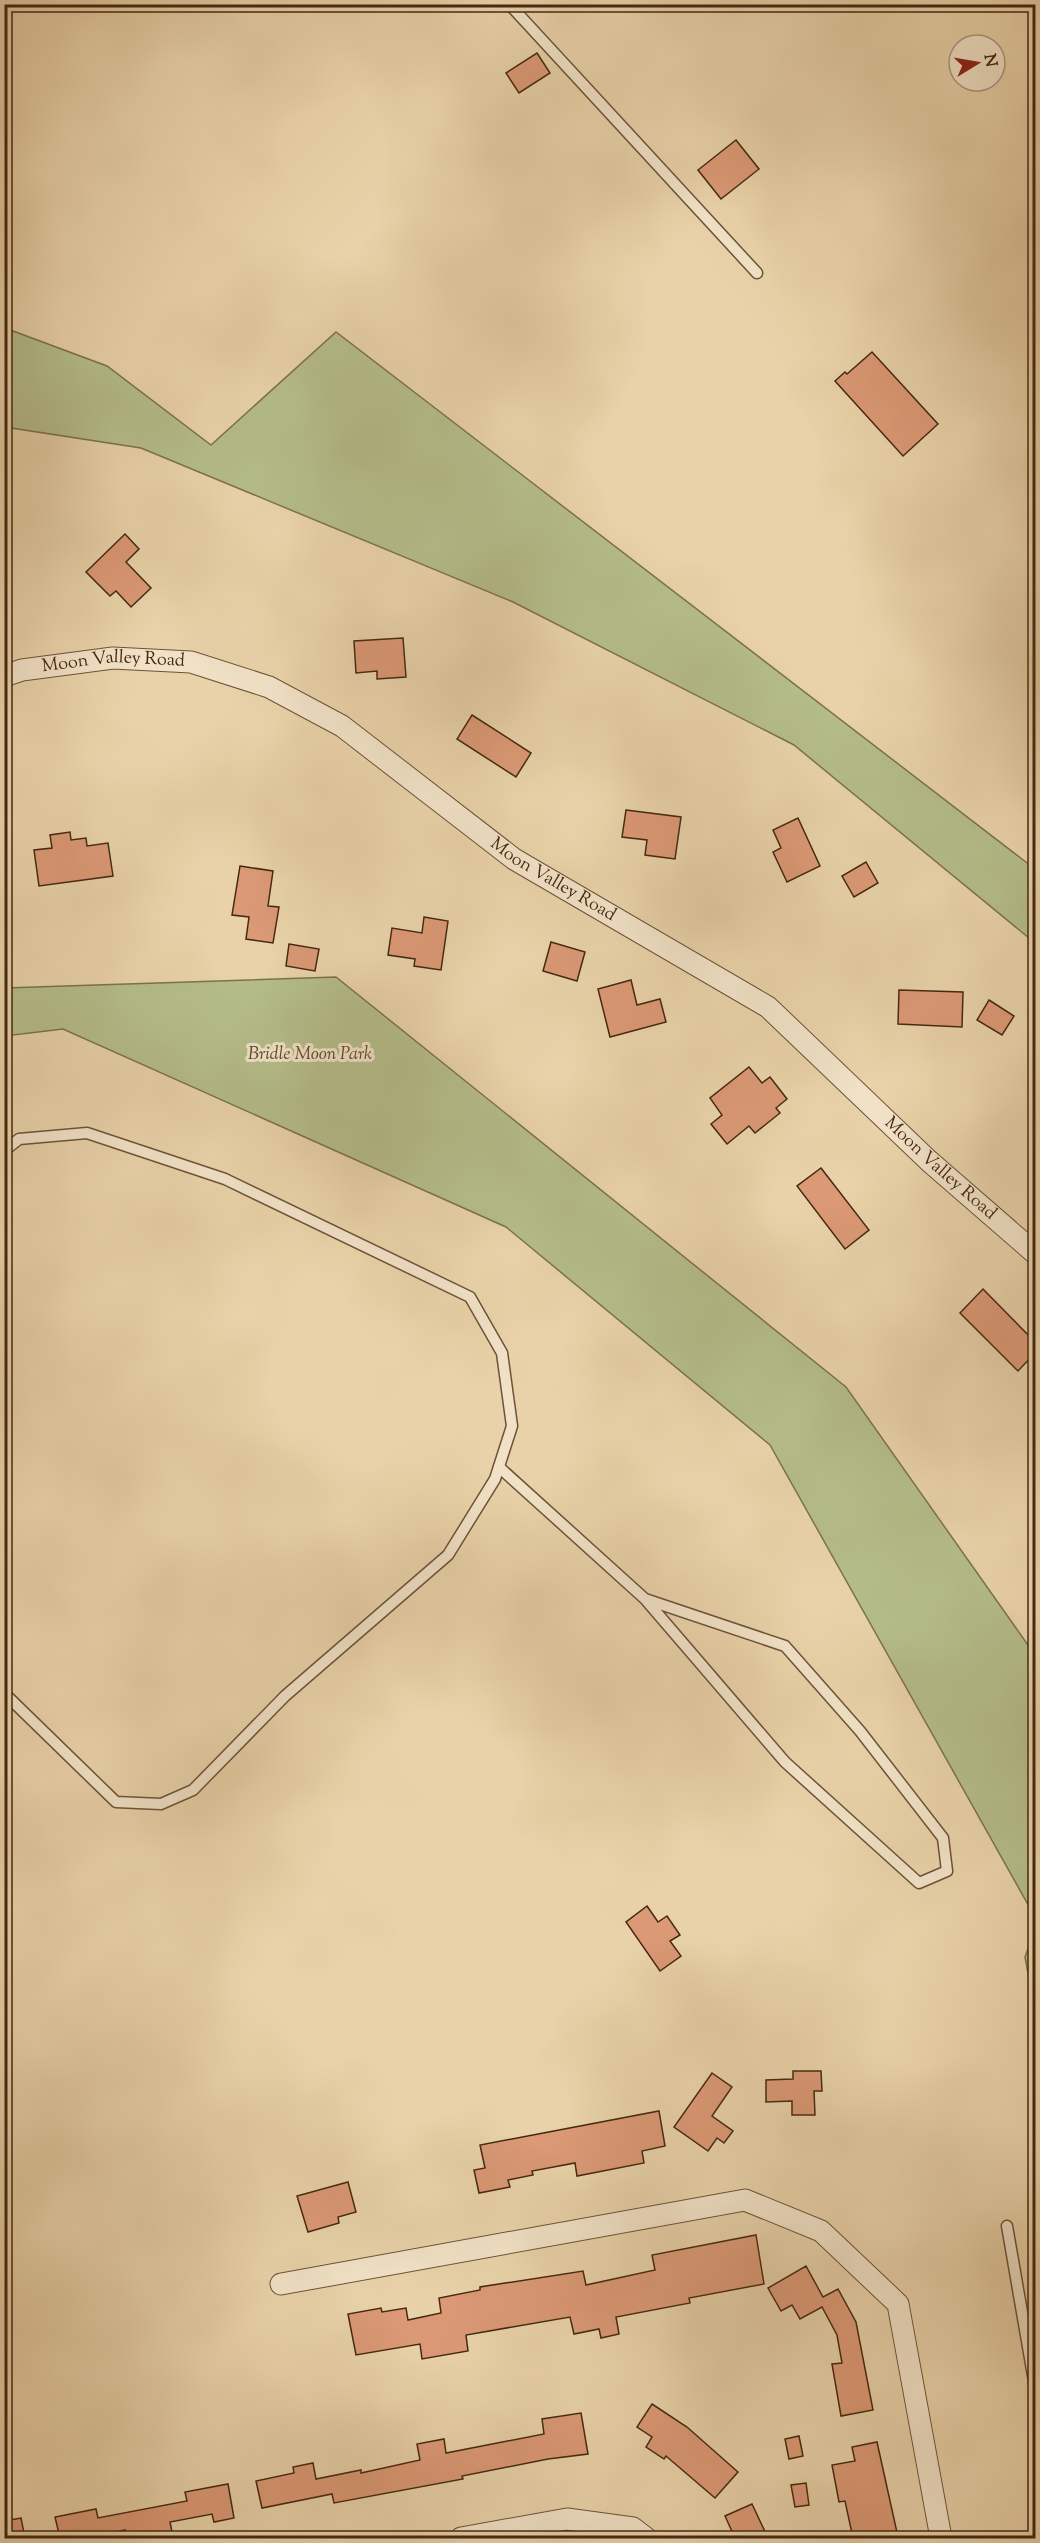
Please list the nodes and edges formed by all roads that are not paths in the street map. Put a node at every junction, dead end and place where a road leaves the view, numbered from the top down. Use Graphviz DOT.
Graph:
graph roads {
  1 [pos="509,4"];
  2 [pos="757,273"];
  3 [pos="4,676"];
  4 [pos="4,1151"];
  5 [pos="1035,1254"];
  6 [pos="499,1467"];
  7 [pos="645,1599"];
  8 [pos="4,1693"];
  9 [pos="1007,2226"];
  10 [pos="281,2284"];
  11 [pos="1035,2393"];
  12 [pos="461,2538"];
  13 [pos="646,2538"];
  14 [pos="941,2538"];
  1 -- 2 [label="lane"];
  3 -- 5 [label="street, Moon Valley Road"];
  4 -- 6 [label="lane"];
  6 -- 7 [label="lane"];
  6 -- 8 [label="lane"];
  7 -- 7 [label="lane"];
  9 -- 11 [label="lane"];
  10 -- 14 [label="street"];
  12 -- 13 [label="street"];
}
